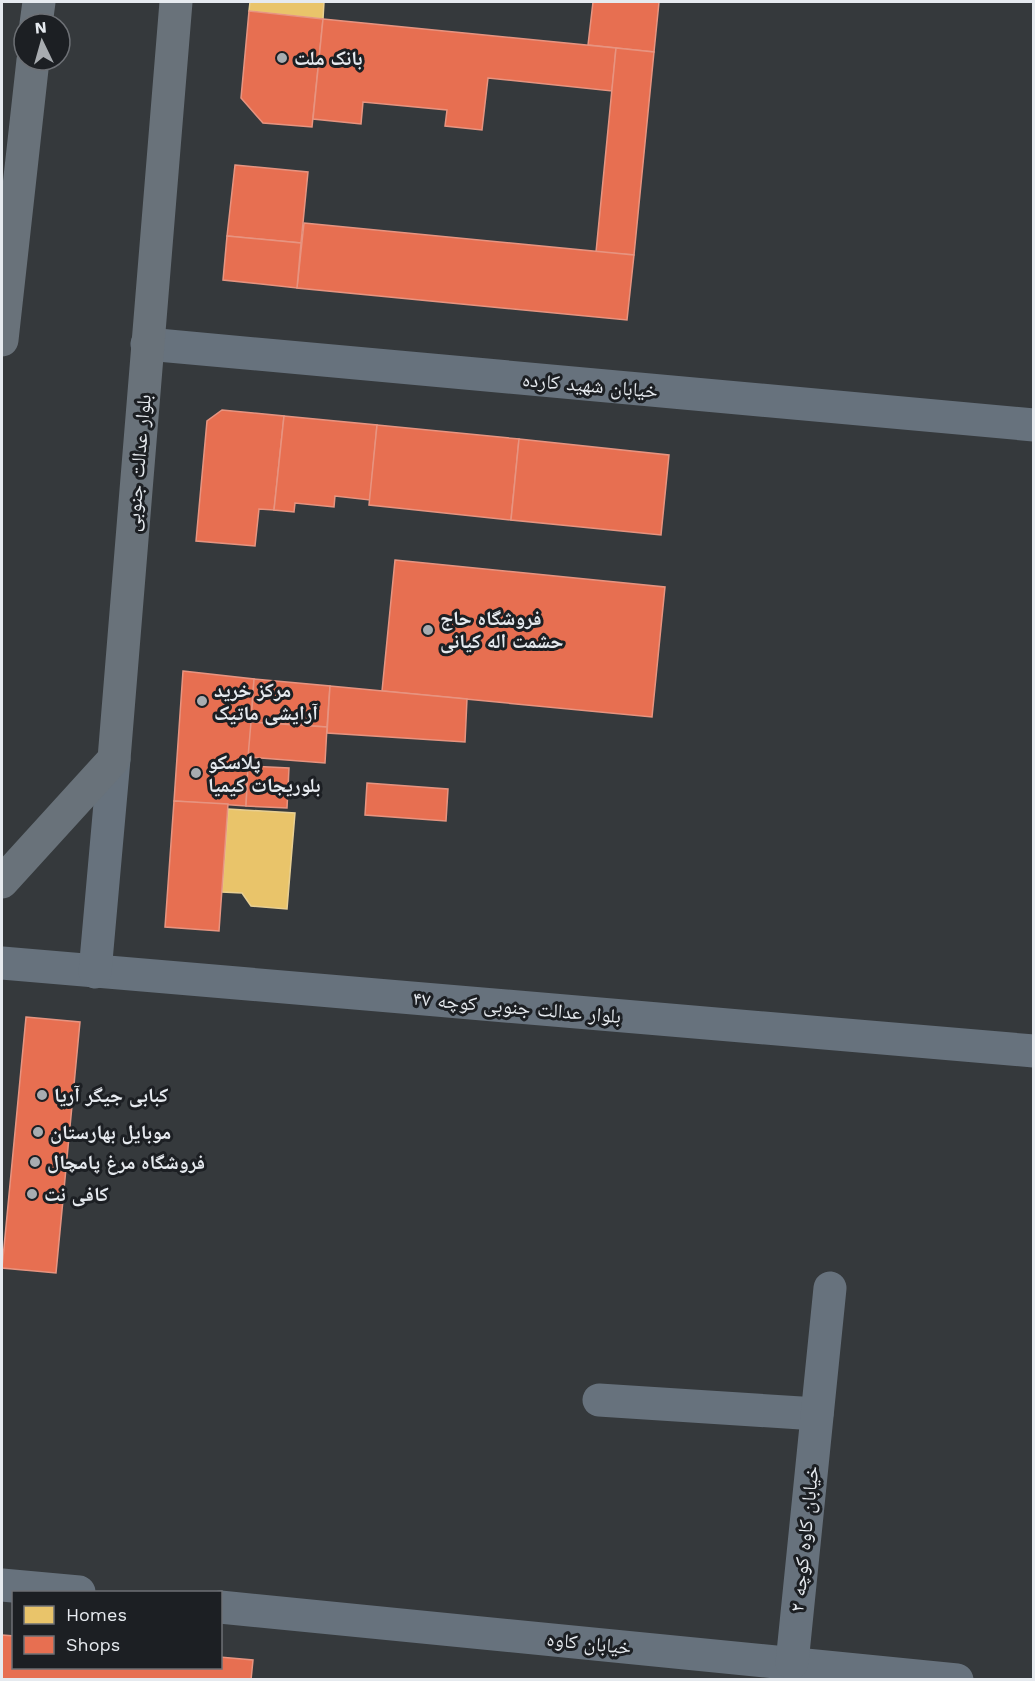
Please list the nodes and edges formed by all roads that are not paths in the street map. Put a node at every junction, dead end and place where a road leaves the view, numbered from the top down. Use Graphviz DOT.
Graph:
graph roads {
  1 [pos="176,2"];
  2 [pos="32,72"];
  3 [pos="2,340"];
  4 [pos="147,344"];
  5 [pos="1034,425"];
  6 [pos="114,759"];
  7 [pos="2,882"];
  8 [pos="2,963"];
  9 [pos="95,972"];
  10 [pos="1034,1051"];
  11 [pos="830,1288"];
  12 [pos="599,1400"];
  13 [pos="817,1414"];
  14 [pos="2,1585"];
  15 [pos="60,1591"];
  16 [pos="222,1606"];
  17 [pos="792,1663"];
  18 [pos="957,1680"];
  1 -- 4 [label="main road, بلوار عدالت جنوبی"];
  2 -- 3 [label="main road"];
  4 -- 5 [label="street, خیابان شهید کارده"];
  4 -- 6 [label="main road, بلوار عدالت جنوبی"];
  6 -- 7 [label="main road"];
  6 -- 9 [label="street"];
  8 -- 9 [label="street, بلوار عدالت جنوبی کوچه ۴۷"];
  9 -- 10 [label="street, بلوار عدالت جنوبی کوچه ۴۷"];
  11 -- 13 [label="street, خیابان کاوه کوچه ۲"];
  12 -- 13 [label="street"];
  13 -- 17 [label="street, خیابان کاوه کوچه ۲"];
  14 -- 15 [label="street"];
  16 -- 17 [label="street, خیابان کاوه"];
  17 -- 18 [label="street, خیابان کاوه"];
}
